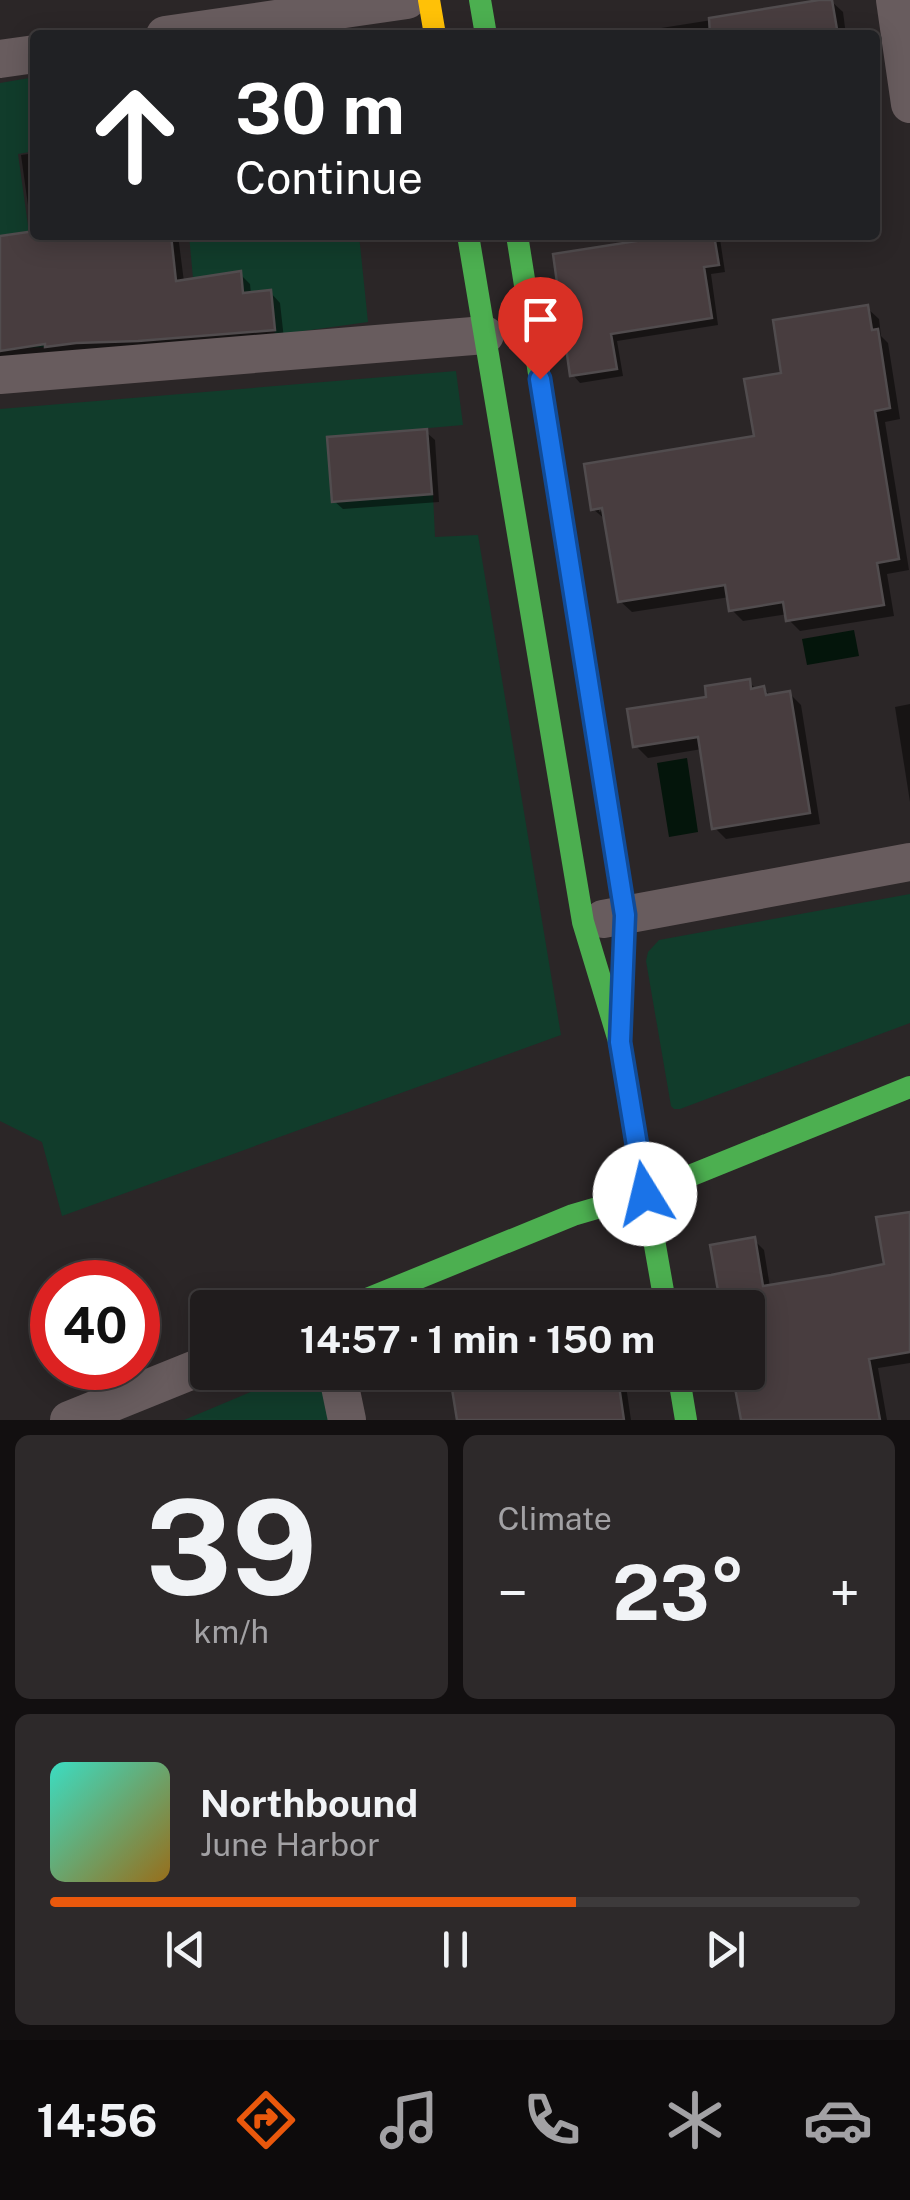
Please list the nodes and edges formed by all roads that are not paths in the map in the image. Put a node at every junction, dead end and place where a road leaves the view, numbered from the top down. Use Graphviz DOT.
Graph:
graph roads {
  1 [pos="407,0"];
  2 [pos="429,0"];
  3 [pos="480,0"];
  4 [pos="895,0"];
  5 [pos="200,30"];
  6 [pos="434,30"];
  7 [pos="485,30"];
  8 [pos="30,55"];
  9 [pos="0,59"];
  10 [pos="910,104"];
  11 [pos="469,240"];
  12 [pos="518,240"];
  13 [pos="484,335"];
  14 [pos="0,375"];
  15 [pos="522,418"];
  16 [pos="910,862"];
  17 [pos="625,915"];
  18 [pos="583,922"];
  19 [pos="620,1042"];
  20 [pos="910,1087"];
  21 [pos="645,1194"];
  22 [pos="389,1290"];
  23 [pos="663,1290"];
  24 [pos="190,1371"];
  25 [pos="341,1390"];
  26 [pos="681,1390"];
  27 [pos="69,1420"];
  28 [pos="347,1420"];
  29 [pos="686,1420"];
  1 -- 5 [label="street"];
  2 -- 6 [label="street"];
  3 -- 7 [label="street"];
  4 -- 10 [label="street"];
  8 -- 9 [label="street"];
  11 -- 13 [label="street"];
  12 -- 15 [label="street"];
  13 -- 14 [label="street"];
  13 -- 15 [label="street"];
  15 -- 17 [label="street"];
  15 -- 18 [label="street"];
  16 -- 17 [label="street"];
  17 -- 18 [label="street"];
  17 -- 19 [label="street"];
  18 -- 19 [label="street"];
  19 -- 21 [label="street"];
  20 -- 21 [label="street"];
  21 -- 22 [label="street"];
  21 -- 23 [label="street"];
  24 -- 27 [label="street"];
  25 -- 28 [label="street"];
  26 -- 29 [label="street"];
}
